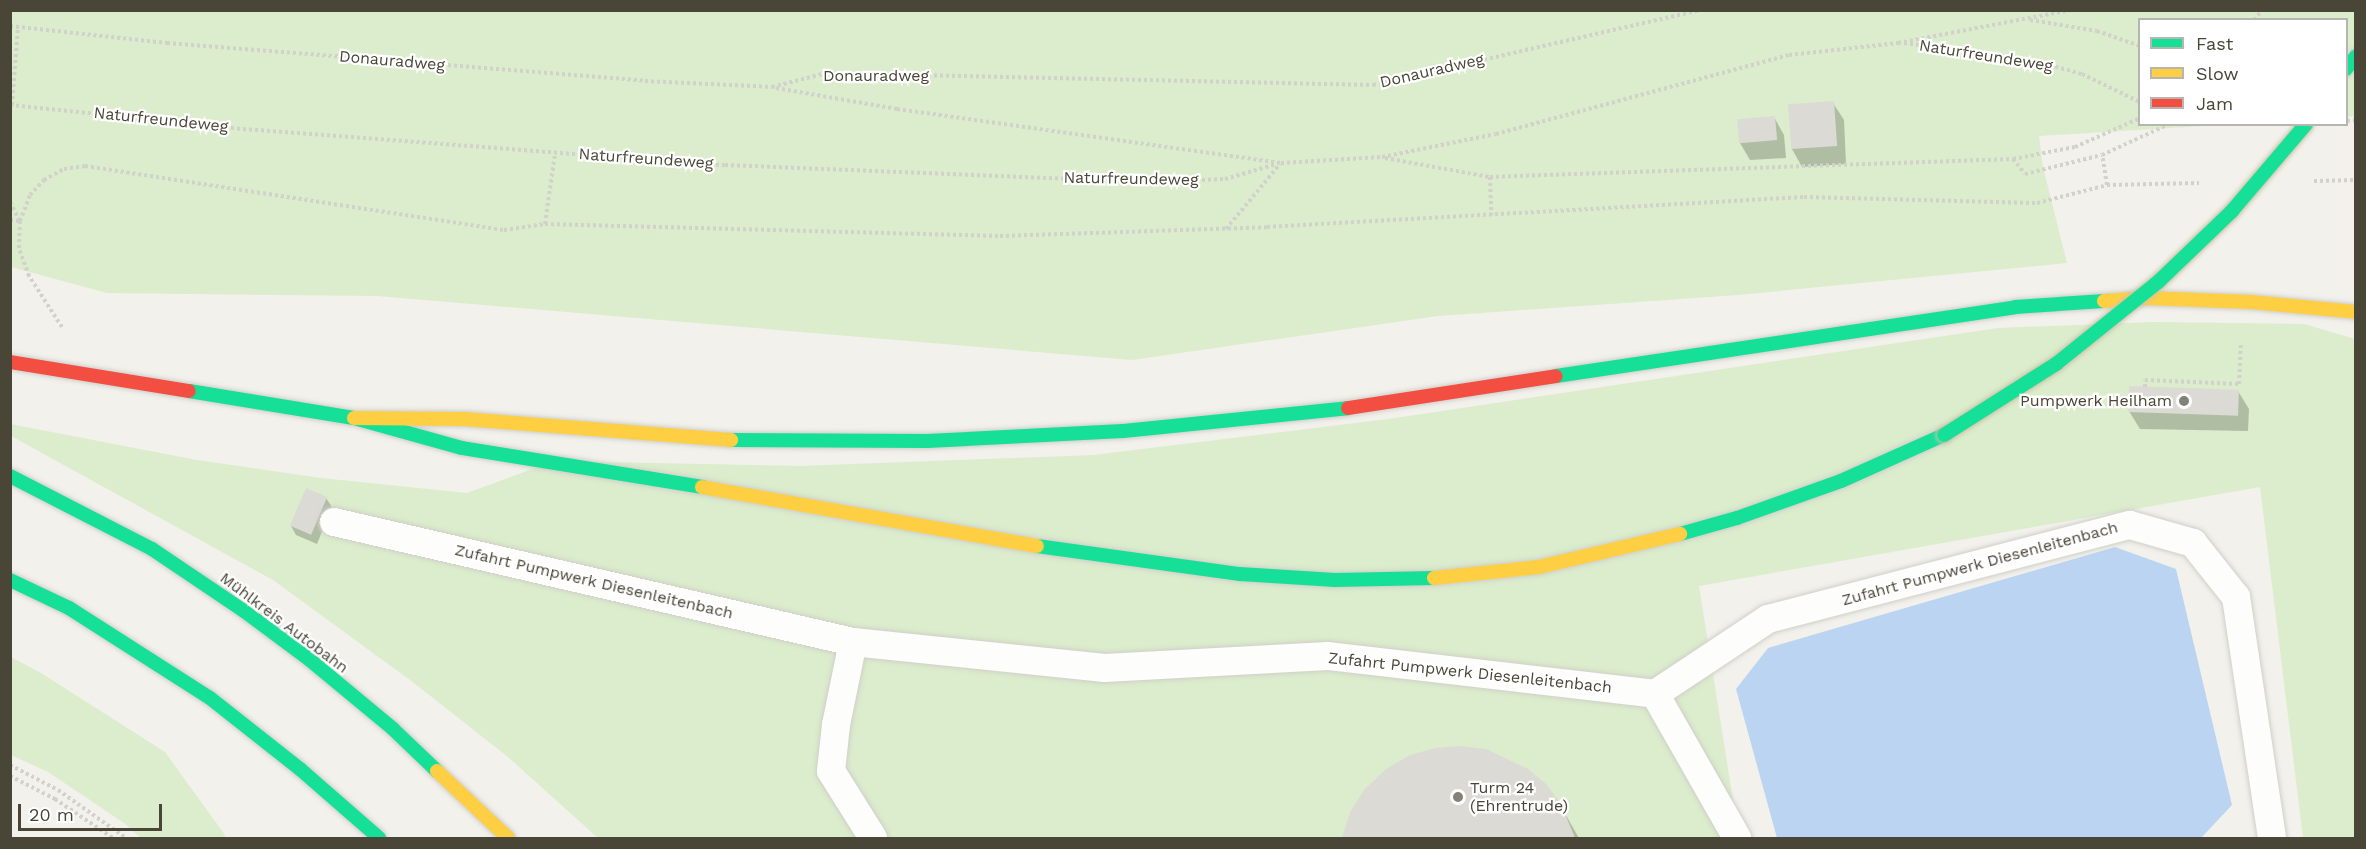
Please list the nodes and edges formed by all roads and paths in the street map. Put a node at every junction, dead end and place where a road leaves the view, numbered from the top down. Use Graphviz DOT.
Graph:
graph roads {
  1 [pos="1700,10"];
  2 [pos="2071,10"];
  3 [pos="2026,19"];
  4 [pos="10,26"];
  5 [pos="18,27"];
  6 [pos="1898,43"];
  7 [pos="2138,46"];
  8 [pos="772,87"];
  9 [pos="2138,102"];
  10 [pos="11,105"];
  11 [pos="2138,118"];
  12 [pos="2165,126"];
  13 [pos="2304,126"];
  14 [pos="555,153"];
  15 [pos="2102,155"];
  16 [pos="1382,157"];
  17 [pos="2013,159"];
  18 [pos="1281,163"];
  19 [pos="1490,177"];
  20 [pos="2355,180"];
  21 [pos="2308,181"];
  22 [pos="2202,183"];
  23 [pos="2107,185"];
  24 [pos="10,202"];
  25 [pos="1491,215"];
  26 [pos="10,220"];
  27 [pos="20,221"];
  28 [pos="545,224"];
  29 [pos="1226,229"];
  30 [pos="2355,312"];
  31 [pos="64,331"];
  32 [pos="2241,342"];
  33 [pos="10,362"];
  34 [pos="2145,387"];
  35 [pos="354,418"];
  36 [pos="10,476"];
  37 [pos="334,522"];
  38 [pos="10,580"];
  39 [pos="853,642"];
  40 [pos="1655,694"];
  41 [pos="10,765"];
  42 [pos="10,776"];
  43 [pos="113,838"];
  44 [pos="126,838"];
  45 [pos="379,838"];
  46 [pos="508,838"];
  47 [pos="873,838"];
  48 [pos="1737,838"];
  49 [pos="2272,838"];
  1 -- 8 [label="path, Donauradweg"];
  2 -- 3 [label="path"];
  3 -- 6 [label="path"];
  3 -- 7 [label="path"];
  4 -- 5 [label="path, Donauradweg"];
  5 -- 8 [label="path, Donauradweg"];
  5 -- 10 [label="path"];
  6 -- 9 [label="path, Naturfreundeweg"];
  6 -- 16 [label="path"];
  8 -- 18 [label="path"];
  10 -- 14 [label="path, Naturfreundeweg"];
  11 -- 17 [label="path"];
  12 -- 15 [label="path"];
  13 -- 35 [label="highway, bridge"];
  14 -- 18 [label="path, Naturfreundeweg"];
  14 -- 28 [label="path"];
  15 -- 17 [label="path"];
  15 -- 23 [label="path"];
  16 -- 18 [label="path"];
  16 -- 19 [label="path"];
  17 -- 19 [label="path"];
  18 -- 29 [label="path"];
  19 -- 25 [label="path"];
  20 -- 21 [label="path"];
  22 -- 23 [label="path"];
  23 -- 25 [label="path"];
  24 -- 27 [label="path"];
  25 -- 29 [label="path"];
  26 -- 27 [label="path"];
  27 -- 28 [label="path"];
  27 -- 31 [label="path"];
  28 -- 29 [label="path"];
  30 -- 35 [label="highway"];
  32 -- 34 [label="path"];
  33 -- 35 [label="highway"];
  36 -- 46 [label="highway, Mühlkreis Autobahn"];
  37 -- 39 [label="lane, Zufahrt Pumpwerk Diesenleitenbach"];
  38 -- 45 [label="highway"];
  39 -- 40 [label="lane, Zufahrt Pumpwerk Diesenleitenbach"];
  39 -- 47 [label="lane"];
  40 -- 48 [label="lane"];
  40 -- 49 [label="lane, Zufahrt Pumpwerk Diesenleitenbach"];
  41 -- 44 [label="path"];
  42 -- 43 [label="path"];
}
